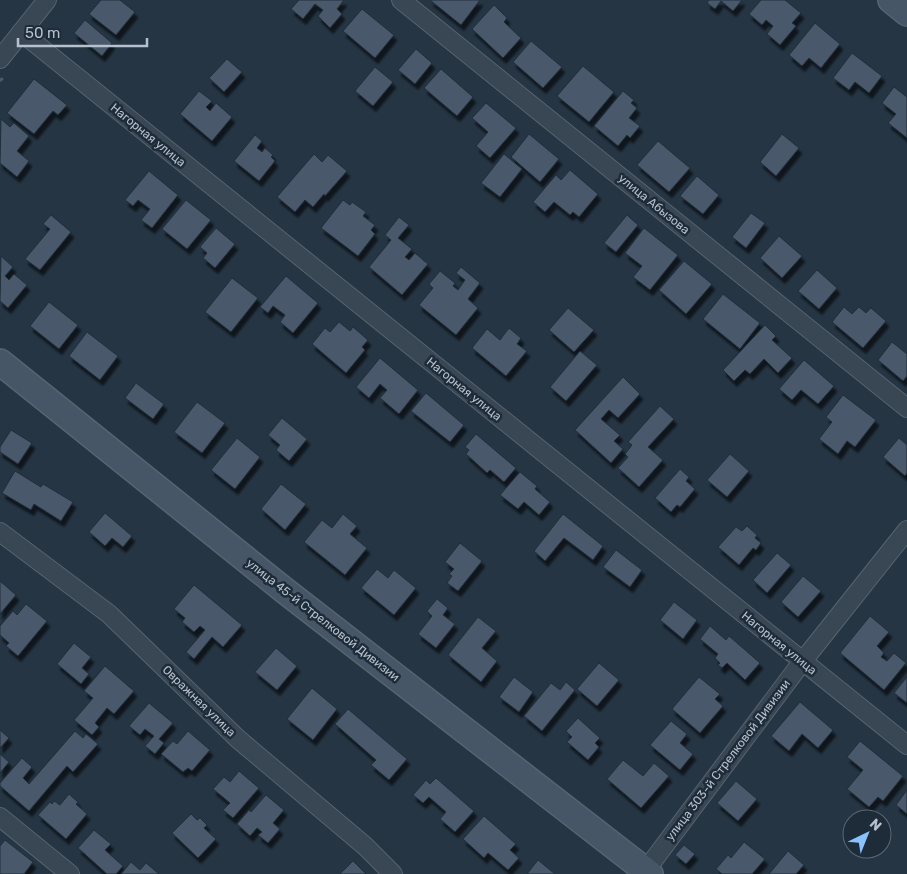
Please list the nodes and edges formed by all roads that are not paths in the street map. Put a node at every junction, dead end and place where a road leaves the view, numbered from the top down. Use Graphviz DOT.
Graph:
graph roads {
  1 [pos="47,0"];
  2 [pos="401,0"];
  3 [pos="891,0"];
  4 [pos="907,13"];
  5 [pos="21,32"];
  6 [pos="0,59"];
  7 [pos="0,362"];
  8 [pos="907,408"];
  9 [pos="907,530"];
  10 [pos="0,532"];
  11 [pos="802,662"];
  12 [pos="907,745"];
  13 [pos="0,817"];
  14 [pos="646,873"];
  15 [pos="70,874"];
  16 [pos="393,874"];
  1 -- 5 [label="street"];
  2 -- 8 [label="street, улица Абызова"];
  3 -- 4 [label="main road"];
  5 -- 6 [label="street"];
  5 -- 11 [label="street, Нагорная улица"];
  7 -- 14 [label="main road, улица 45-й Стрелковой Дивизии"];
  9 -- 11 [label="street, улица 303-й Стрелковой Дивизии"];
  10 -- 16 [label="street, Овражная улица"];
  11 -- 12 [label="street, Нагорная улица"];
  11 -- 14 [label="street, улица 303-й Стрелковой Дивизии"];
  13 -- 15 [label="street"];
}
